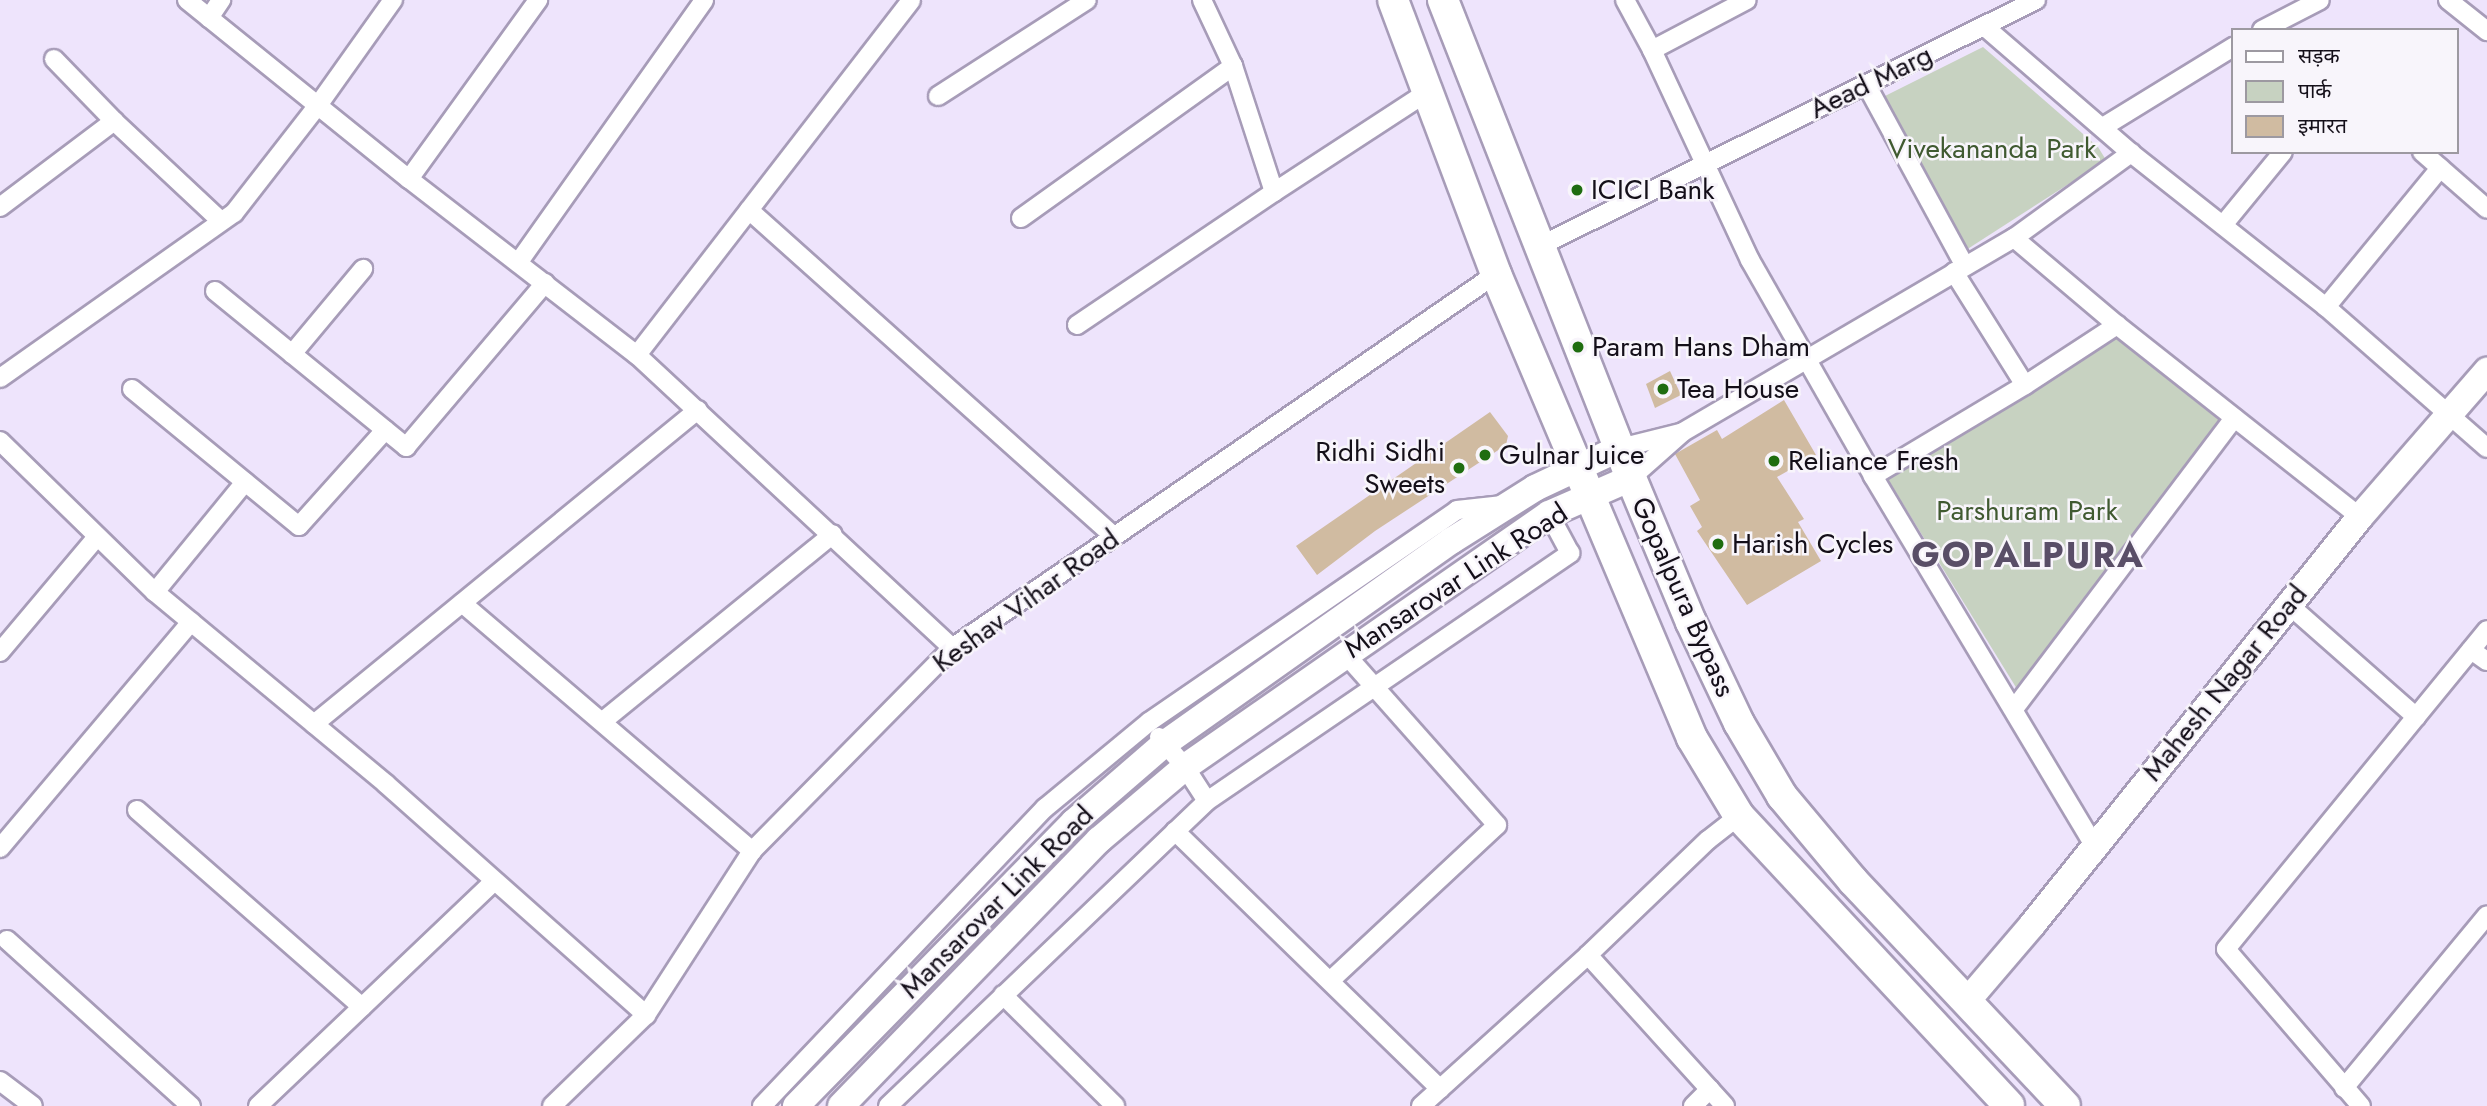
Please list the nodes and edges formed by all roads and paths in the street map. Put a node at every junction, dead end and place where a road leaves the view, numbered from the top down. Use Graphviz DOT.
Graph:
graph roads {
  1 [pos="187,0"];
  2 [pos="221,0"];
  3 [pos="393,0"];
  4 [pos="538,0"];
  5 [pos="704,0"];
  6 [pos="911,0"];
  7 [pos="1087,0"];
  8 [pos="1202,0"];
  9 [pos="1393,0"];
  10 [pos="1443,0"];
  11 [pos="1625,0"];
  12 [pos="1747,0"];
  13 [pos="2036,0"];
  14 [pos="2320,0"];
  15 [pos="2448,0"];
  16 [pos="209,18"];
  17 [pos="1985,27"];
  18 [pos="2272,27"];
  19 [pos="2487,31"];
  20 [pos="2232,48"];
  21 [pos="1652,50"];
  22 [pos="54,59"];
  23 [pos="1233,66"];
  24 [pos="1866,84"];
  25 [pos="1426,93"];
  26 [pos="938,96"];
  27 [pos="319,104"];
  28 [pos="114,121"];
  29 [pos="2102,127"];
  30 [pos="2131,153"];
  31 [pos="2281,154"];
  32 [pos="2424,154"];
  33 [pos="1707,166"];
  34 [pos="2440,168"];
  35 [pos="409,179"];
  36 [pos="1274,192"];
  37 [pos="0,207"];
  38 [pos="2487,209"];
  39 [pos="749,210"];
  40 [pos="1021,218"];
  41 [pos="221,221"];
  42 [pos="2223,225"];
  43 [pos="2014,237"];
  44 [pos="1538,247"];
  45 [pos="518,263"];
  46 [pos="363,269"];
  47 [pos="1960,269"];
  48 [pos="1496,274"];
  49 [pos="545,283"];
  50 [pos="215,291"];
  51 [pos="2326,307"];
  52 [pos="1077,325"];
  53 [pos="2117,325"];
  54 [pos="292,354"];
  55 [pos="637,355"];
  56 [pos="1808,360"];
  57 [pos="2487,370"];
  58 [pos="0,378"];
  59 [pos="2025,385"];
  60 [pos="132,389"];
  61 [pos="698,410"];
  62 [pos="2450,414"];
  63 [pos="2234,418"];
  64 [pos="385,430"];
  65 [pos="1683,432"];
  66 [pos="0,442"];
  67 [pos="1620,448"];
  68 [pos="2487,448"];
  69 [pos="1577,469"];
  70 [pos="1873,475"];
  71 [pos="1631,478"];
  72 [pos="245,482"];
  73 [pos="1588,496"];
  74 [pos="1510,504"];
  75 [pos="1549,514"];
  76 [pos="2360,517"];
  77 [pos="833,534"];
  78 [pos="1114,536"];
  79 [pos="96,538"];
  80 [pos="155,592"];
  81 [pos="462,603"];
  82 [pos="2288,604"];
  83 [pos="191,622"];
  84 [pos="2487,630"];
  85 [pos="952,648"];
  86 [pos="2471,650"];
  87 [pos="0,652"];
  88 [pos="1345,654"];
  89 [pos="2487,662"];
  90 [pos="1373,689"];
  91 [pos="2014,709"];
  92 [pos="2416,717"];
  93 [pos="603,721"];
  94 [pos="1149,722"];
  95 [pos="314,724"];
  96 [pos="1164,744"];
  97 [pos="1185,767"];
  98 [pos="1207,801"];
  99 [pos="137,810"];
  100 [pos="1739,816"];
  101 [pos="1175,831"];
  102 [pos="2095,847"];
  103 [pos="0,848"];
  104 [pos="752,850"];
  105 [pos="494,881"];
  106 [pos="2487,915"];
  107 [pos="7,940"];
  108 [pos="1588,955"];
  109 [pos="1331,980"];
  110 [pos="1003,995"];
  111 [pos="1968,1000"];
  112 [pos="362,1007"];
  113 [pos="646,1015"];
  114 [pos="0,1082"];
  115 [pos="2344,1088"];
  116 [pos="1440,1089"];
  117 [pos="1710,1090"];
  118 [pos="790,1100"];
  119 [pos="848,1103"];
  120 [pos="33,1106"];
  121 [pos="191,1106"];
  122 [pos="258,1106"];
  123 [pos="552,1106"];
  124 [pos="762,1106"];
  125 [pos="888,1106"];
  126 [pos="1115,1106"];
  127 [pos="1421,1106"];
  128 [pos="1693,1106"];
  129 [pos="1725,1106"];
  130 [pos="2009,1106"];
  131 [pos="2066,1106"];
  132 [pos="2361,1106"];
  1 -- 16 [label="street"];
  2 -- 16 [label="street"];
  3 -- 27 [label="street"];
  4 -- 35 [label="street"];
  5 -- 45 [label="street"];
  6 -- 39 [label="street"];
  7 -- 26 [label="street"];
  8 -- 23 [label="street"];
  9 -- 25 [label="main road, Gopalpura Bypass"];
  10 -- 44 [label="main road, Gopalpura Bypass"];
  11 -- 21 [label="street"];
  12 -- 21 [label="street"];
  13 -- 17 [label="street, Aead Marg"];
  14 -- 18 [label="street"];
  15 -- 19 [label="street"];
  16 -- 27 [label="street"];
  17 -- 24 [label="street, Aead Marg"];
  17 -- 29 [label="street"];
  20 -- 29 [label="street"];
  21 -- 33 [label="street"];
  22 -- 28 [label="street"];
  23 -- 36 [label="street"];
  23 -- 40 [label="street"];
  24 -- 33 [label="street, Aead Marg"];
  24 -- 47 [label="street"];
  25 -- 36 [label="street"];
  25 -- 48 [label="main road, Gopalpura Bypass"];
  27 -- 35 [label="street"];
  27 -- 41 [label="street"];
  28 -- 37 [label="street"];
  28 -- 41 [label="street"];
  29 -- 30 [label="street"];
  30 -- 42 [label="street"];
  30 -- 43 [label="street"];
  31 -- 42 [label="street"];
  32 -- 34 [label="street"];
  33 -- 44 [label="street, Aead Marg"];
  33 -- 56 [label="street"];
  34 -- 38 [label="street"];
  34 -- 51 [label="street"];
  35 -- 45 [label="street"];
  36 -- 52 [label="street"];
  39 -- 55 [label="street"];
  39 -- 78 [label="street"];
  41 -- 58 [label="street"];
  42 -- 51 [label="street"];
  43 -- 47 [label="street"];
  43 -- 53 [label="street"];
  44 -- 67 [label="main road, Gopalpura Bypass"];
  45 -- 49 [label="street"];
  46 -- 54 [label="street"];
  47 -- 56 [label="street"];
  47 -- 59 [label="street"];
  48 -- 69 [label="main road, Gopalpura Bypass"];
  48 -- 78 [label="street, Keshav Vihar Road"];
  49 -- 55 [label="street"];
  49 -- 64 [label="street"];
  50 -- 54 [label="street"];
  51 -- 62 [label="street"];
  53 -- 59 [label="street"];
  53 -- 63 [label="street"];
  54 -- 64 [label="street"];
  55 -- 61 [label="street"];
  56 -- 65 [label="street"];
  56 -- 70 [label="street"];
  57 -- 62 [label="street, Mahesh Nagar Road"];
  59 -- 70 [label="street"];
  60 -- 72 [label="street"];
  61 -- 77 [label="street"];
  61 -- 81 [label="street"];
  62 -- 68 [label="street"];
  62 -- 76 [label="street, Mahesh Nagar Road"];
  63 -- 76 [label="street"];
  63 -- 91 [label="street"];
  64 -- 72 [label="street"];
  65 -- 67 [label="street, Mansarovar Link Road"];
  65 -- 71 [label="street, Mansarovar Link Road"];
  66 -- 79 [label="street"];
  67 -- 69 [label="street, Mansarovar Link Road"];
  67 -- 71 [label="main road, Gopalpura Bypass"];
  69 -- 73 [label="main road, Gopalpura Bypass"];
  69 -- 74 [label="street, Mansarovar Link Road"];
  70 -- 91 [label="street"];
  71 -- 73 [label="street, Mansarovar Link Road"];
  71 -- 111 [label="main road, Gopalpura Bypass"];
  72 -- 80 [label="street"];
  73 -- 75 [label="street, Mansarovar Link Road"];
  73 -- 100 [label="main road, Gopalpura Bypass"];
  74 -- 94 [label="street"];
  74 -- 96 [label="street, Mansarovar Link Road"];
  75 -- 88 [label="street, Mansarovar Link Road"];
  75 -- 90 [label="street"];
  76 -- 82 [label="street, Mahesh Nagar Road"];
  77 -- 85 [label="street"];
  77 -- 93 [label="street"];
  78 -- 85 [label="street, Keshav Vihar Road"];
  79 -- 80 [label="street"];
  79 -- 87 [label="street"];
  80 -- 83 [label="street"];
  81 -- 93 [label="street"];
  81 -- 95 [label="street"];
  82 -- 92 [label="street"];
  82 -- 102 [label="street, Mahesh Nagar Road"];
  83 -- 95 [label="street"];
  83 -- 103 [label="street"];
  84 -- 86 [label="street"];
  85 -- 104 [label="street, Keshav Vihar Road"];
  86 -- 89 [label="street"];
  86 -- 92 [label="street"];
  88 -- 90 [label="street"];
  88 -- 97 [label="street, Mansarovar Link Road"];
  90 -- 98 [label="street"];
  90 -- 109 [label="street"];
  91 -- 102 [label="street"];
  92 -- 115 [label="street"];
  93 -- 104 [label="street"];
  94 -- 96 [label="street"];
  94 -- 118 [label="street"];
  95 -- 105 [label="street"];
  96 -- 97 [label="street"];
  96 -- 118 [label="street, Mansarovar Link Road"];
  97 -- 98 [label="street"];
  97 -- 119 [label="street, Mansarovar Link Road"];
  98 -- 101 [label="street"];
  99 -- 112 [label="street"];
  100 -- 108 [label="street"];
  100 -- 130 [label="main road, Gopalpura Bypass"];
  101 -- 109 [label="street"];
  101 -- 110 [label="street"];
  102 -- 111 [label="street, Mahesh Nagar Road"];
  104 -- 113 [label="street, Keshav Vihar Road"];
  105 -- 112 [label="street"];
  105 -- 113 [label="street"];
  106 -- 115 [label="street"];
  107 -- 121 [label="street"];
  108 -- 116 [label="street"];
  108 -- 117 [label="street"];
  109 -- 116 [label="street"];
  110 -- 125 [label="street"];
  110 -- 126 [label="street"];
  111 -- 131 [label="main road, Gopalpura Bypass"];
  112 -- 122 [label="street"];
  113 -- 123 [label="street, Keshav Vihar Road"];
  114 -- 120 [label="street"];
  115 -- 132 [label="street"];
  116 -- 127 [label="street"];
  117 -- 128 [label="street"];
  117 -- 129 [label="street"];
  118 -- 124 [label="street"];
}
